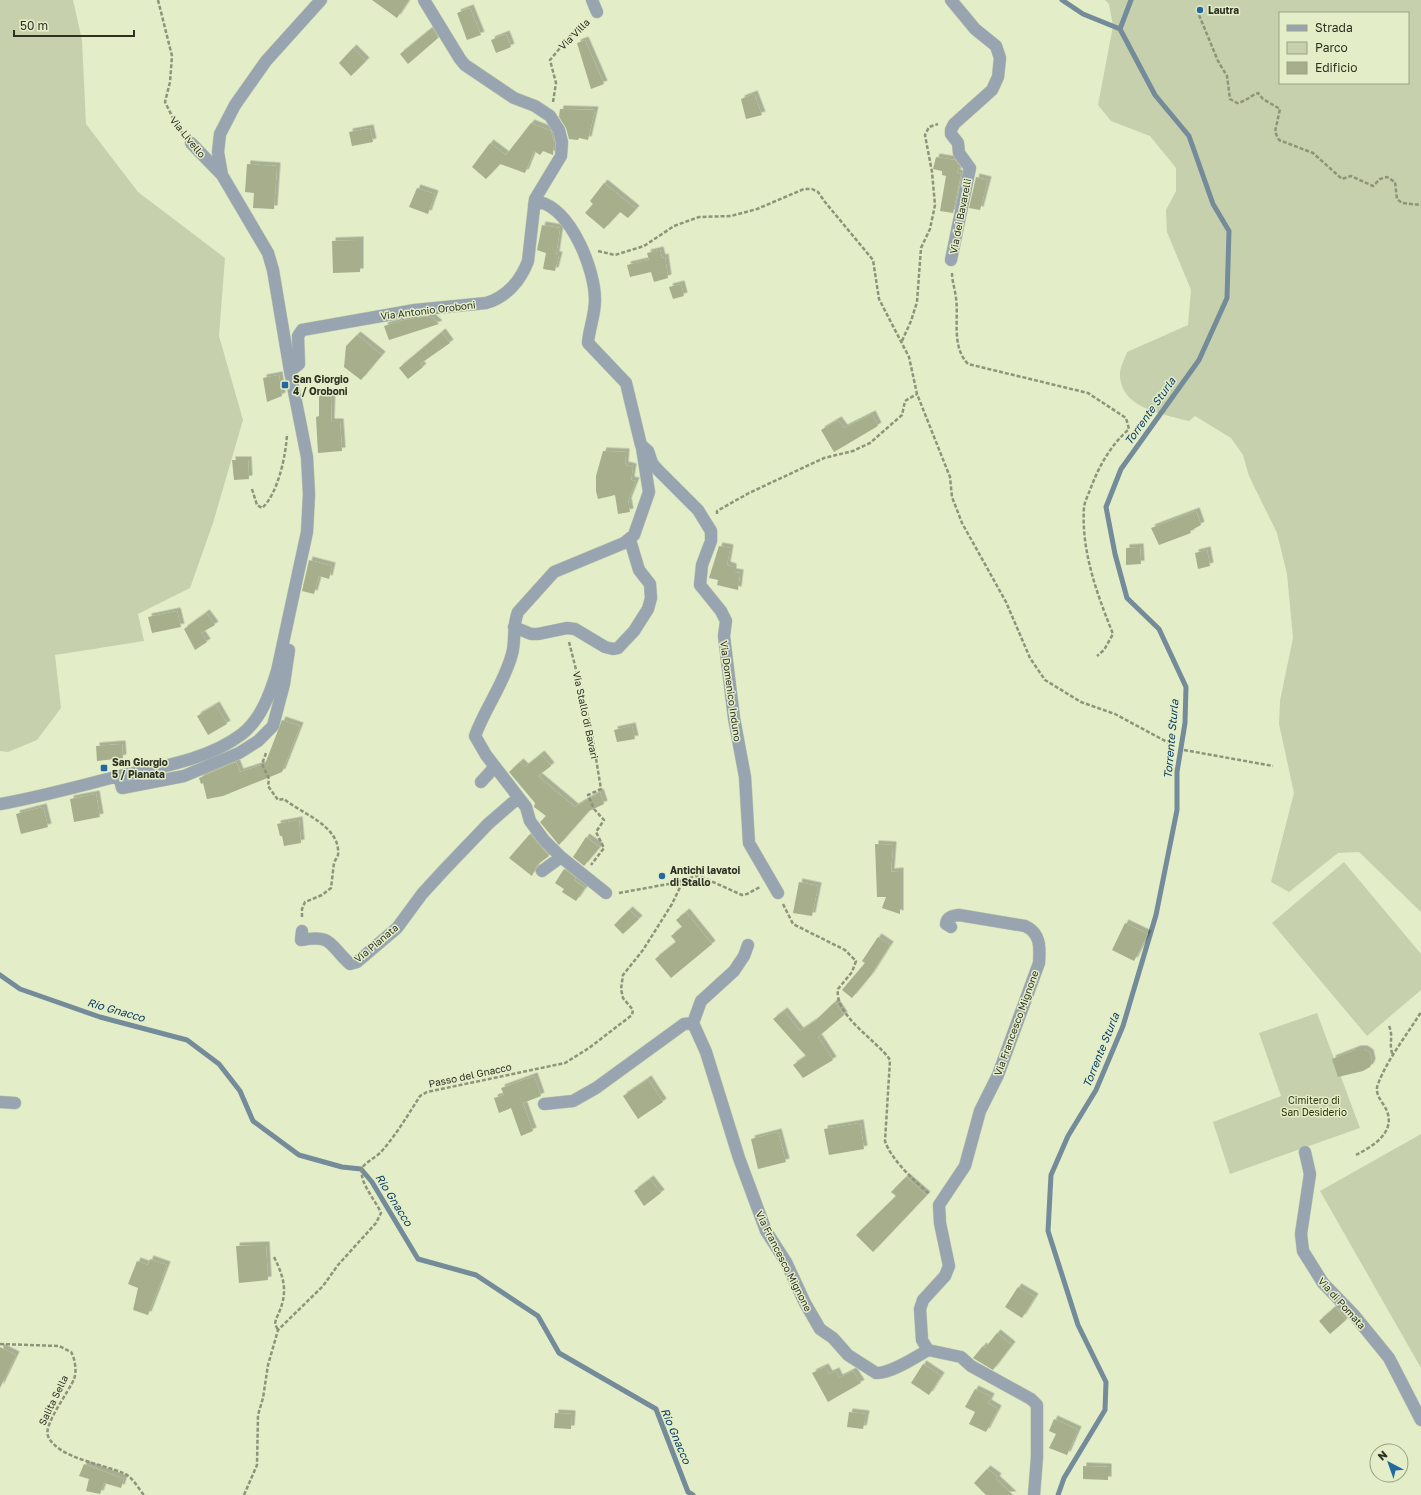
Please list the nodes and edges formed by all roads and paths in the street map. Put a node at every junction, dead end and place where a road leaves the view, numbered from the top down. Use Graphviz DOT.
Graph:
graph roads {
  1 [pos="158,0"];
  2 [pos="321,0"];
  3 [pos="424,0"];
  4 [pos="592,0"];
  5 [pos="951,0"];
  6 [pos="597,12"];
  7 [pos="1199,15"];
  8 [pos="550,116"];
  9 [pos="954,124"];
  10 [pos="191,144"];
  11 [pos="222,175"];
  12 [pos="534,205"];
  13 [pos="1421,206"];
  14 [pos="596,250"];
  15 [pos="951,260"];
  16 [pos="902,341"];
  17 [pos="290,371"];
  18 [pos="917,394"];
  19 [pos="287,429"];
  20 [pos="642,445"];
  21 [pos="252,489"];
  22 [pos="717,516"];
  23 [pos="630,540"];
  24 [pos="290,608"];
  25 [pos="514,627"];
  26 [pos="564,628"];
  27 [pos="1097,656"];
  28 [pos="1169,743"];
  29 [pos="267,749"];
  30 [pos="1184,750"];
  31 [pos="493,765"];
  32 [pos="1273,766"];
  33 [pos="119,776"];
  34 [pos="481,782"];
  35 [pos="518,798"];
  36 [pos="0,804"];
  37 [pos="561,857"];
  38 [pos="542,872"];
  39 [pos="584,875"];
  40 [pos="771,880"];
  41 [pos="683,881"];
  42 [pos="606,893"];
  43 [pos="778,893"];
  44 [pos="951,928"];
  45 [pos="302,931"];
  46 [pos="748,945"];
  47 [pos="1421,1012"];
  48 [pos="692,1024"];
  49 [pos="1390,1026"];
  50 [pos="1393,1055"];
  51 [pos="0,1102"];
  52 [pos="15,1103"];
  53 [pos="544,1104"];
  54 [pos="1305,1152"];
  55 [pos="1356,1155"];
  56 [pos="939,1205"];
  57 [pos="274,1257"];
  58 [pos="278,1330"];
  59 [pos="0,1344"];
  60 [pos="928,1350"];
  61 [pos="1421,1420"];
  62 [pos="144,1495"];
  63 [pos="244,1495"];
  64 [pos="1034,1495"];
  1 -- 10 [label="path, Via Livello"];
  2 -- 11 [label="street"];
  3 -- 8 [label="street"];
  4 -- 6 [label="street, Via Villa"];
  5 -- 9 [label="street"];
  6 -- 8 [label="path, Via Villa"];
  7 -- 13 [label="path"];
  8 -- 12 [label="street"];
  9 -- 15 [label="street, Via dei Bavarelli"];
  9 -- 16 [label="path"];
  10 -- 11 [label="street, Via Livello"];
  11 -- 17 [label="street"];
  12 -- 17 [label="street, Via Antonio Oroboni"];
  12 -- 20 [label="street, Via Domenico Induno"];
  14 -- 16 [label="path"];
  15 -- 27 [label="path"];
  16 -- 18 [label="path"];
  17 -- 24 [label="street"];
  18 -- 22 [label="path"];
  18 -- 28 [label="path"];
  19 -- 21 [label="path"];
  20 -- 23 [label="street"];
  20 -- 40 [label="street, Via Domenico Induno"];
  23 -- 25 [label="street"];
  23 -- 26 [label="street"];
  24 -- 33 [label="street"];
  24 -- 33 [label="street"];
  25 -- 26 [label="street"];
  25 -- 31 [label="street"];
  26 -- 39 [label="path, Via Stallo di Bavari"];
  29 -- 45 [label="path"];
  30 -- 32 [label="path"];
  31 -- 34 [label="street"];
  31 -- 35 [label="street"];
  33 -- 36 [label="street"];
  35 -- 37 [label="street"];
  35 -- 45 [label="street, Via Pianata"];
  37 -- 38 [label="street"];
  37 -- 39 [label="street"];
  39 -- 42 [label="street"];
  40 -- 41 [label="path"];
  40 -- 43 [label="street, Via Domenico Induno"];
  41 -- 42 [label="path"];
  41 -- 58 [label="path, Passo del Gnacco"];
  43 -- 56 [label="path"];
  44 -- 56 [label="street, Via Francesco Mignone"];
  46 -- 48 [label="street"];
  47 -- 50 [label="path"];
  48 -- 53 [label="street"];
  48 -- 60 [label="street, Via Francesco Mignone"];
  49 -- 50 [label="path"];
  50 -- 55 [label="path"];
  51 -- 52 [label="street"];
  54 -- 61 [label="street, Via di Pomata"];
  56 -- 60 [label="street"];
  57 -- 58 [label="path"];
  58 -- 63 [label="path, Passo del Gnacco"];
  59 -- 62 [label="path, Salita Sella"];
  60 -- 64 [label="street"];
}
